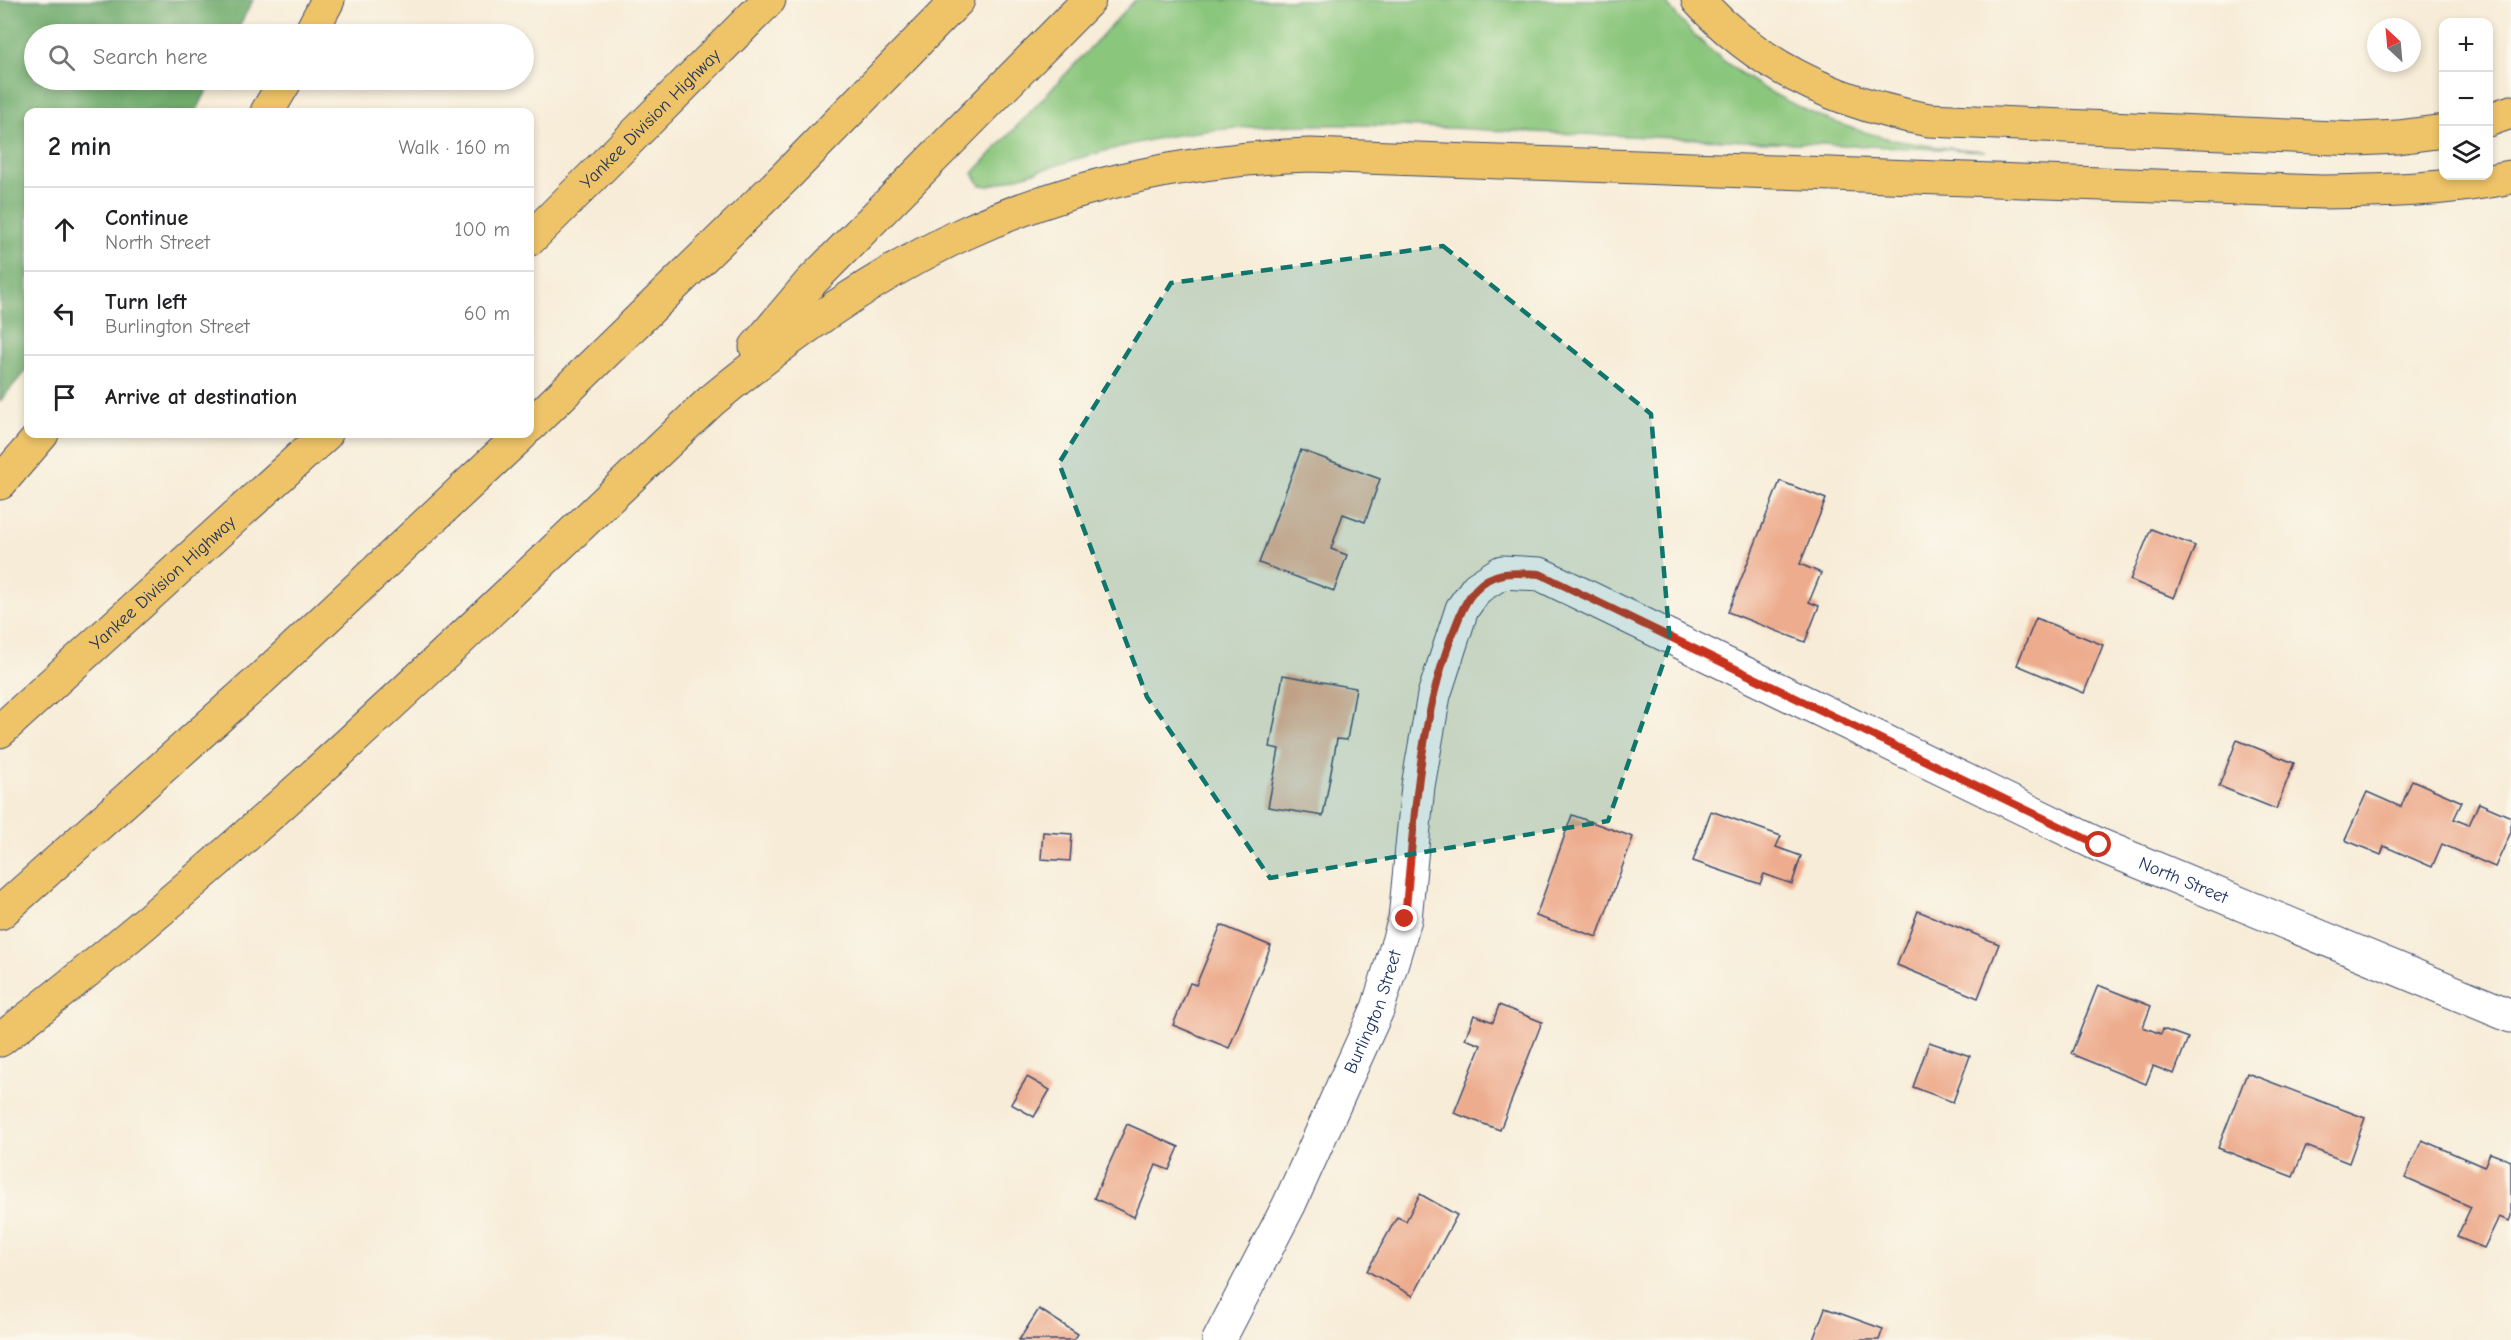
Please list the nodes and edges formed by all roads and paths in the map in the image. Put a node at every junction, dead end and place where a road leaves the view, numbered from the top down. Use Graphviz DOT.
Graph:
graph roads {
  1 [pos="328,0"];
  2 [pos="743,0"];
  3 [pos="769,0"];
  4 [pos="958,0"];
  5 [pos="1089,0"];
  6 [pos="1698,0"];
  7 [pos="315,24"];
  8 [pos="280,90"];
  9 [pos="269,108"];
  10 [pos="2511,112"];
  11 [pos="656,116"];
  12 [pos="2493,118"];
  13 [pos="2439,132"];
  14 [pos="2511,177"];
  15 [pos="534,235"];
  16 [pos="711,401"];
  17 [pos="534,422"];
  18 [pos="39,438"];
  19 [pos="322,438"];
  20 [pos="518,438"];
  21 [pos="0,483"];
  22 [pos="1502,572"];
  23 [pos="0,731"];
  24 [pos="0,913"];
  25 [pos="2511,1016"];
  26 [pos="0,1040"];
  27 [pos="1219,1340"];
  1 -- 7 [label="highway"];
  2 -- 11 [label="highway"];
  3 -- 11 [label="highway, Yankee Division Highway"];
  4 -- 17 [label="highway"];
  5 -- 16 [label="highway"];
  6 -- 13 [label="highway"];
  8 -- 9 [label="highway"];
  10 -- 12 [label="highway"];
  11 -- 15 [label="highway, Yankee Division Highway"];
  14 -- 16 [label="highway"];
  16 -- 26 [label="highway"];
  18 -- 21 [label="highway"];
  19 -- 23 [label="highway, Yankee Division Highway"];
  20 -- 24 [label="highway"];
  22 -- 25 [label="street, North Street"];
  22 -- 27 [label="street, Burlington Street"];
}
